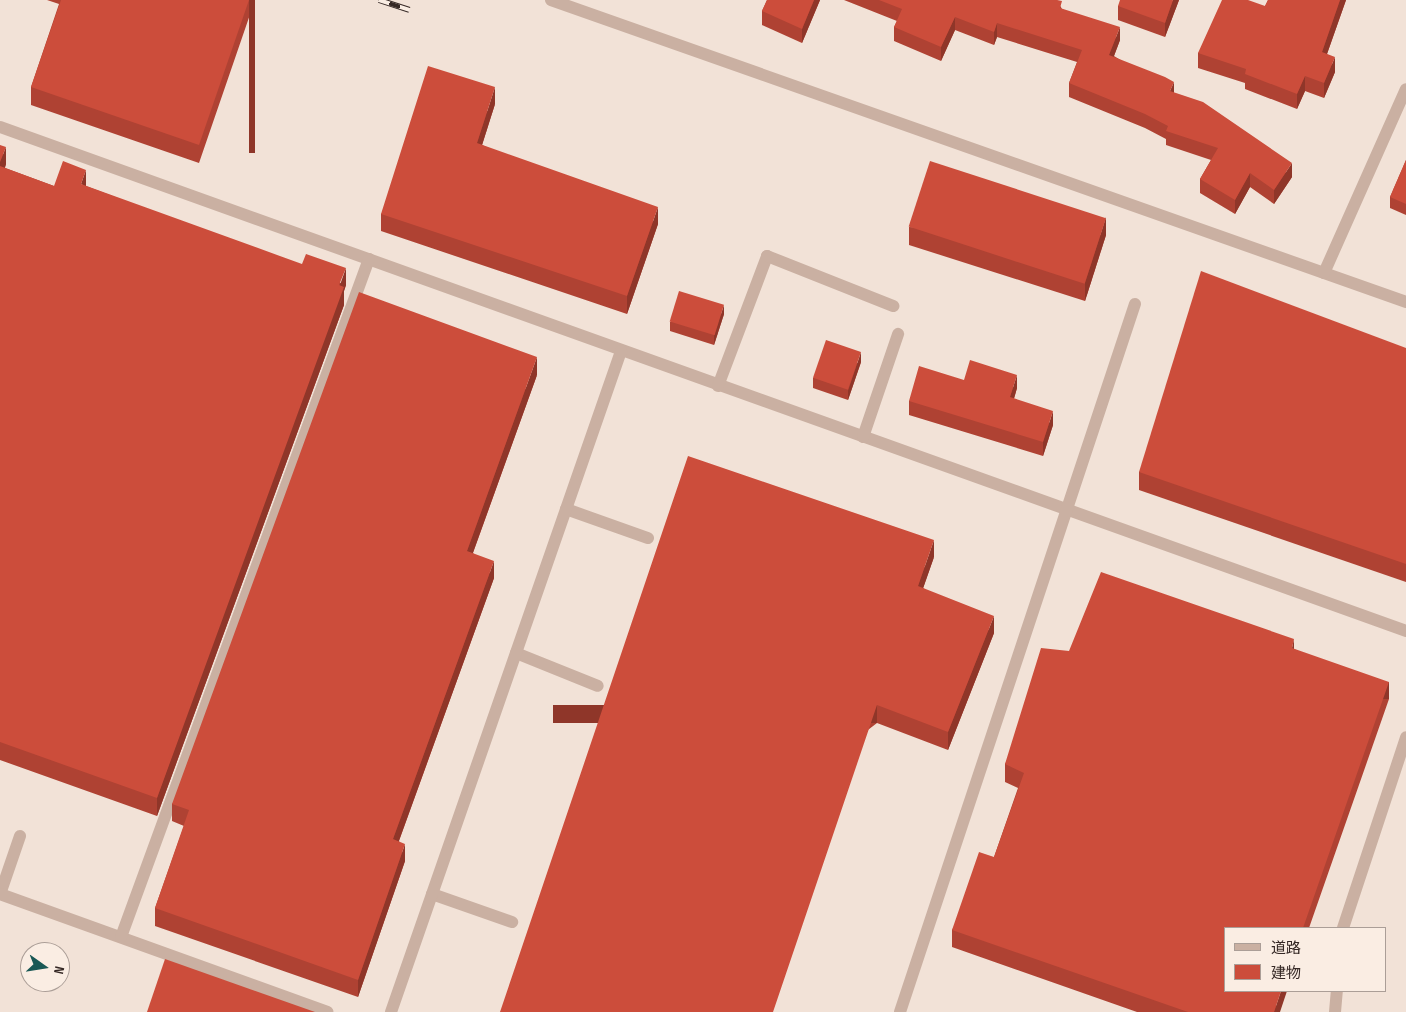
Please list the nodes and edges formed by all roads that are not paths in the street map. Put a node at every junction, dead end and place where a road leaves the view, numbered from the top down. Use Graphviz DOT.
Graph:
graph roads {
  1 [pos="551,0"];
  2 [pos="1406,89"];
  3 [pos="0,128"];
  4 [pos="369,259"];
  5 [pos="1324,273"];
  6 [pos="1406,302"];
  7 [pos="1135,304"];
  8 [pos="893,306"];
  9 [pos="898,334"];
  10 [pos="621,351"];
  11 [pos="718,386"];
  12 [pos="863,437"];
  13 [pos="566,509"];
  14 [pos="1068,510"];
  15 [pos="648,538"];
  16 [pos="1406,631"];
  17 [pos="516,653"];
  18 [pos="598,686"];
  19 [pos="1406,737"];
  20 [pos="20,836"];
  21 [pos="432,894"];
  22 [pos="512,922"];
  23 [pos="1343,927"];
  24 [pos="121,937"];
  25 [pos="1337,992"];
  26 [pos="327,1012"];
  27 [pos="391,1012"];
  28 [pos="900,1012"];
  29 [pos="1336,1012"];
  1 -- 5 [label="street"];
  2 -- 5 [label="street"];
  3 -- 4 [label="street"];
  4 -- 10 [label="street"];
  4 -- 24 [label="street"];
  5 -- 6 [label="street"];
  7 -- 14 [label="street"];
  8 -- 11 [label="street"];
  9 -- 12 [label="street"];
  10 -- 11 [label="street"];
  10 -- 13 [label="street"];
  11 -- 12 [label="street"];
  12 -- 14 [label="street"];
  13 -- 15 [label="street"];
  13 -- 17 [label="street"];
  14 -- 16 [label="street"];
  14 -- 28 [label="street"];
  17 -- 18 [label="street"];
  17 -- 21 [label="street"];
  19 -- 23 [label="street"];
  20 -- 24 [label="street"];
  21 -- 22 [label="street"];
  21 -- 27 [label="street"];
  24 -- 26 [label="street"];
  25 -- 29 [label="street"];
}
